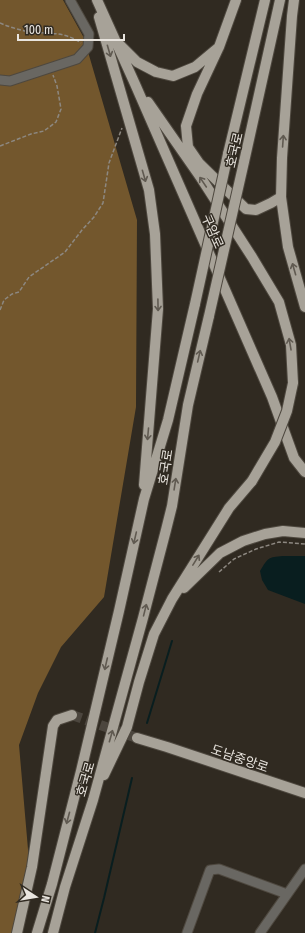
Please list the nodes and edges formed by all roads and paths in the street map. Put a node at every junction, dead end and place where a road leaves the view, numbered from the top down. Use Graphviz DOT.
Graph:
graph roads {
  1 [pos="70,0"];
  2 [pos="95,0"];
  3 [pos="236,0"];
  4 [pos="265,0"];
  5 [pos="280,0"];
  6 [pos="294,0"];
  7 [pos="0,23"];
  8 [pos="115,40"];
  9 [pos="219,47"];
  10 [pos="87,48"];
  11 [pos="50,68"];
  12 [pos="0,80"];
  13 [pos="135,84"];
  14 [pos="123,126"];
  15 [pos="0,146"];
  16 [pos="281,197"];
  17 [pos="305,307"];
  18 [pos="0,310"];
  19 [pos="305,472"];
  20 [pos="144,500"];
  21 [pos="305,533"];
  22 [pos="305,544"];
  23 [pos="219,572"];
  24 [pos="172,599"];
  25 [pos="72,715"];
  26 [pos="137,738"];
  27 [pos="305,793"];
  28 [pos="92,800"];
  29 [pos="305,869"];
  30 [pos="287,894"];
  31 [pos="17,933"];
  32 [pos="37,933"];
  33 [pos="53,933"];
  34 [pos="187,933"];
  35 [pos="260,933"];
  1 -- 10 [label="street"];
  2 -- 8 [label="main road, 구암로"];
  2 -- 20 [label="main road, one-way"];
  3 -- 9 [label="main road"];
  4 -- 20 [label="main road, 호국로, bridge"];
  28 -- 5 [label="main road, 호국로, one-way, bridge"];
  16 -- 6 [label="main road, one-way"];
  7 -- 10 [label="path"];
  8 -- 9 [label="main road"];
  8 -- 13 [label="main road, 구암로"];
  9 -- 16 [label="main road"];
  10 -- 11 [label="street"];
  11 -- 12 [label="street"];
  11 -- 15 [label="path"];
  13 -- 19 [label="main road, 구암로"];
  24 -- 13 [label="main road, one-way, bridge"];
  14 -- 18 [label="path"];
  17 -- 16 [label="main road, one-way"];
  20 -- 32 [label="main road, 호국로, one-way"];
  21 -- 24 [label="main road"];
  22 -- 23 [label="path"];
  24 -- 28 [label="main road"];
  25 -- 31 [label="main road"];
  26 -- 27 [label="main road, 도남중앙로"];
  28 -- 33 [label="main road, 호국로"];
  29 -- 30 [label="street"];
  30 -- 34 [label="street"];
  30 -- 35 [label="street"];
}
